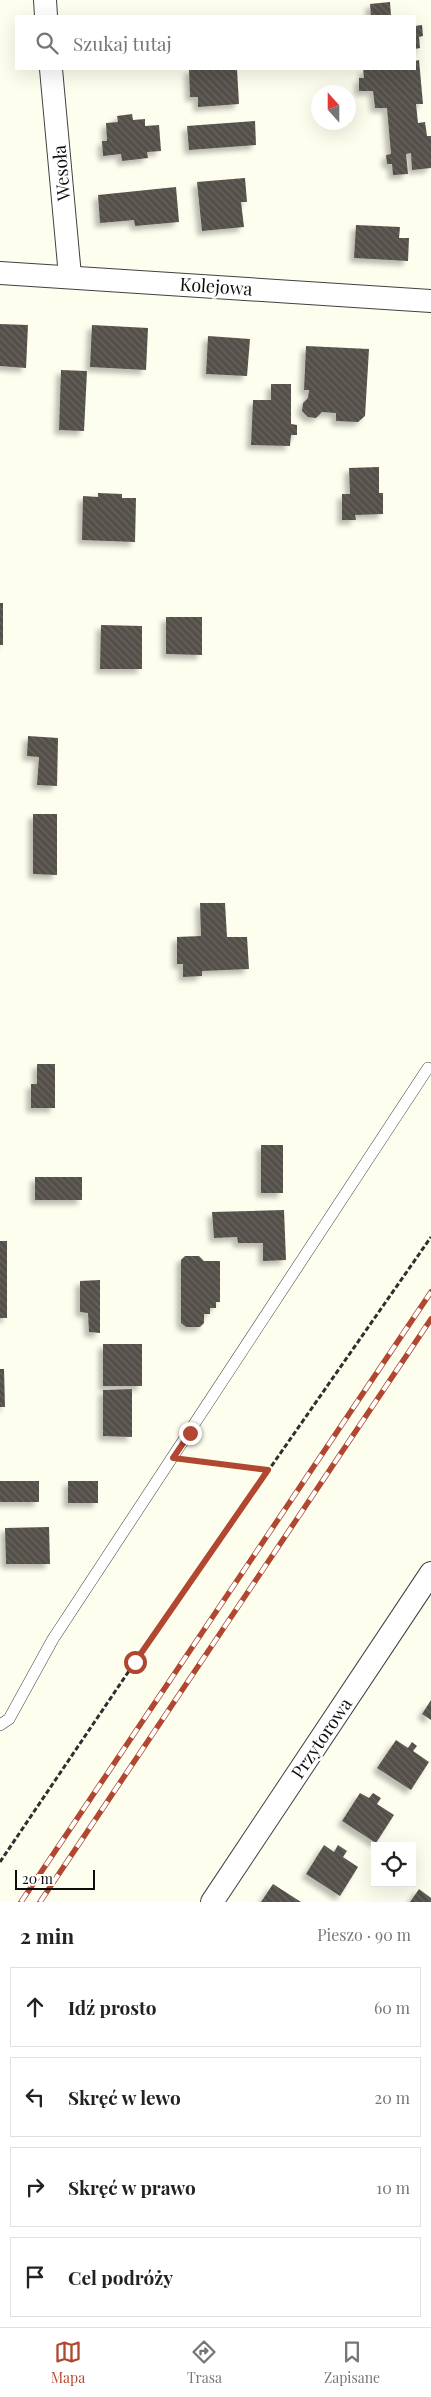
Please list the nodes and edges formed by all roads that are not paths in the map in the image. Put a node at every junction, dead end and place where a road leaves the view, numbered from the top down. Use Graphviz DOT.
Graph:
graph roads {
  1 [pos="44,0"];
  2 [pos="46,15"];
  3 [pos="51,70"];
  4 [pos="0,273"];
  5 [pos="70,276"];
  6 [pos="431,301"];
  7 [pos="428,1068"];
  8 [pos="431,1574"];
  9 [pos="0,1725"];
  10 [pos="212,1902"];
  1 -- 2 [label="street"];
  3 -- 5 [label="street, Wesoła"];
  4 -- 5 [label="street, Kolejowa"];
  5 -- 6 [label="street, Kolejowa"];
  7 -- 9 [label="lane"];
  8 -- 10 [label="street, Przytorowa"];
}
